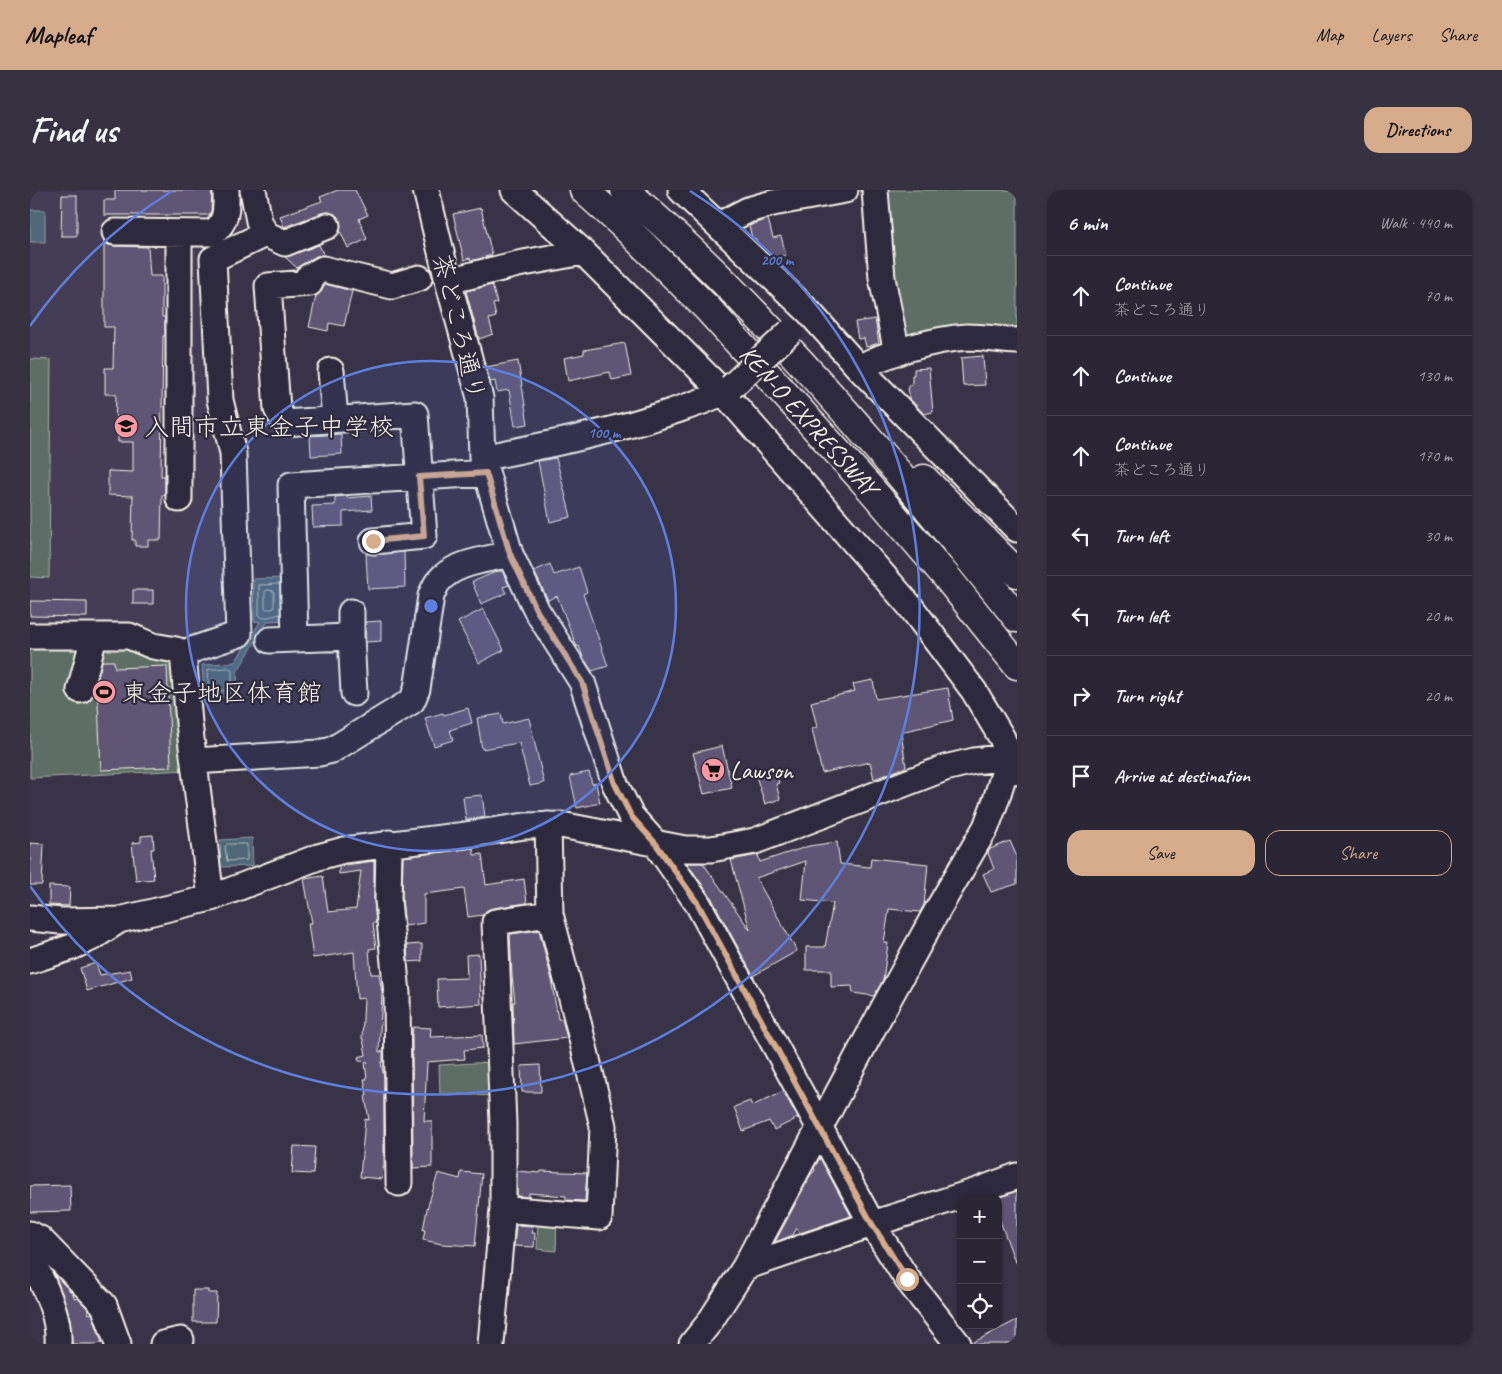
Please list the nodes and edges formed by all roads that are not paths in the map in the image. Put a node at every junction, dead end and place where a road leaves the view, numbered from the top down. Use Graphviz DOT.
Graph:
graph roads {
  1 [pos="226,190"];
  2 [pos="253,190"];
  3 [pos="426,190"];
  4 [pos="514,190"];
  5 [pos="584,190"];
  6 [pos="625,190"];
  7 [pos="681,190"];
  8 [pos="845,190"];
  9 [pos="875,190"];
  10 [pos="327,226"];
  11 [pos="719,226"];
  12 [pos="115,232"];
  13 [pos="180,234"];
  14 [pos="265,234"];
  15 [pos="583,252"];
  16 [pos="419,278"];
  17 [pos="448,281"];
  18 [pos="729,287"];
  19 [pos="809,312"];
  20 [pos="1017,341"];
  21 [pos="899,352"];
  22 [pos="859,368"];
  23 [pos="331,371"];
  24 [pos="727,390"];
  25 [pos="335,420"];
  26 [pos="484,466"];
  27 [pos="419,477"];
  28 [pos="179,499"];
  29 [pos="1017,529"];
  30 [pos="373,541"];
  31 [pos="510,554"];
  32 [pos="1017,573"];
  33 [pos="351,612"];
  34 [pos="1017,618"];
  35 [pos="30,636"];
  36 [pos="94,637"];
  37 [pos="351,637"];
  38 [pos="295,639"];
  39 [pos="270,640"];
  40 [pos="183,653"];
  41 [pos="1015,664"];
  42 [pos="80,690"];
  43 [pos="354,693"];
  44 [pos="195,761"];
  45 [pos="1014,761"];
  46 [pos="548,825"];
  47 [pos="389,843"];
  48 [pos="656,844"];
  49 [pos="211,898"];
  50 [pos="550,914"];
  51 [pos="30,918"];
  52 [pos="119,920"];
  53 [pos="30,961"];
  54 [pos="820,1128"];
  55 [pos="1017,1176"];
  56 [pos="399,1183"];
  57 [pos="502,1209"];
  58 [pos="872,1224"];
  59 [pos="30,1234"];
  60 [pos="30,1255"];
  61 [pos="745,1267"];
  62 [pos="58,1344"];
  63 [pos="118,1344"];
  64 [pos="491,1344"];
  65 [pos="692,1344"];
  66 [pos="958,1344"];
  1 -- 13 [label="street"];
  2 -- 14 [label="street"];
  3 -- 17 [label="street, 茶どころ通り"];
  4 -- 15 [label="street"];
  5 -- 41 [label="highway, KEN-O EXPRESSWAY"];
  6 -- 18 [label="highway, KEN-O EXPRESSWAY"];
  7 -- 11 [label="street"];
  8 -- 11 [label="street"];
  9 -- 21 [label="street"];
  10 -- 14 [label="street"];
  11 -- 19 [label="street"];
  12 -- 13 [label="street"];
  13 -- 28 [label="street"];
  14 -- 40 [label="street"];
  15 -- 17 [label="street"];
  15 -- 24 [label="street"];
  16 -- 25 [label="street"];
  17 -- 26 [label="street, 茶どころ通り"];
  18 -- 32 [label="highway"];
  18 -- 34 [label="highway, KEN-O EXPRESSWAY"];
  19 -- 22 [label="street"];
  19 -- 24 [label="street, bridge"];
  20 -- 21 [label="street"];
  21 -- 22 [label="street"];
  22 -- 29 [label="street"];
  23 -- 25 [label="street"];
  24 -- 26 [label="street"];
  24 -- 45 [label="street"];
  25 -- 27 [label="street"];
  26 -- 27 [label="street"];
  26 -- 31 [label="street, 茶どころ通り"];
  27 -- 30 [label="street"];
  27 -- 38 [label="street"];
  31 -- 44 [label="street"];
  31 -- 48 [label="street, 茶どころ通り"];
  33 -- 37 [label="street"];
  35 -- 36 [label="street"];
  36 -- 40 [label="street"];
  36 -- 42 [label="street"];
  37 -- 38 [label="street"];
  37 -- 43 [label="street"];
  38 -- 39 [label="street"];
  40 -- 44 [label="street"];
  44 -- 49 [label="street"];
  45 -- 48 [label="street"];
  45 -- 54 [label="street"];
  46 -- 47 [label="street"];
  46 -- 48 [label="street"];
  46 -- 50 [label="street"];
  47 -- 49 [label="street"];
  47 -- 56 [label="street"];
  48 -- 54 [label="street, 茶どころ通り"];
  49 -- 52 [label="street"];
  50 -- 57 [label="street"];
  50 -- 57 [label="street"];
  51 -- 52 [label="street"];
  52 -- 53 [label="street"];
  54 -- 58 [label="street"];
  54 -- 61 [label="street"];
  55 -- 58 [label="street"];
  57 -- 64 [label="street"];
  58 -- 61 [label="street"];
  58 -- 66 [label="street"];
  59 -- 63 [label="street"];
  60 -- 62 [label="street"];
  61 -- 65 [label="street"];
}
